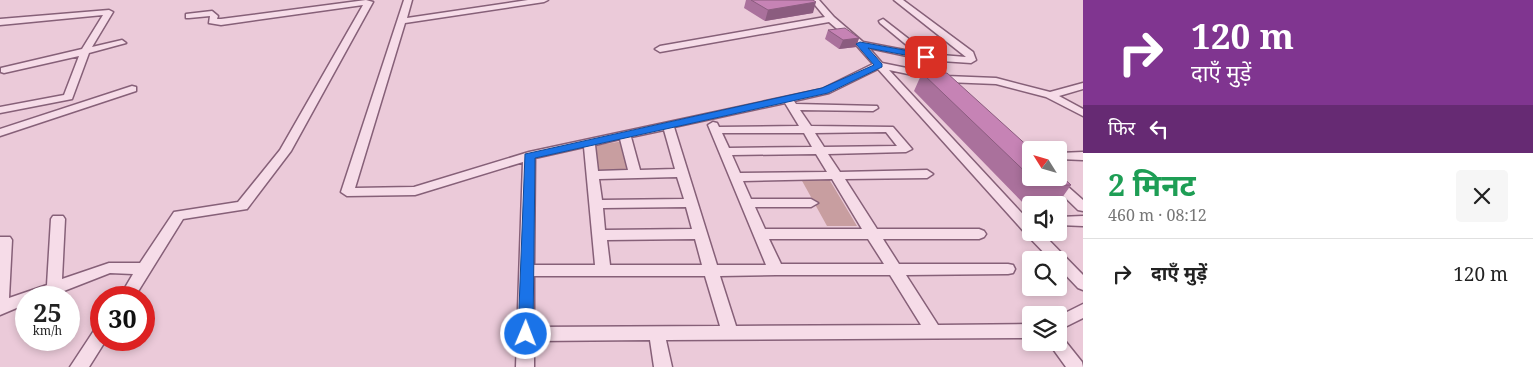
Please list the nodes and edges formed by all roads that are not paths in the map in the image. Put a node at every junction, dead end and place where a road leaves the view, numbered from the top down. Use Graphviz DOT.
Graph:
graph roads {
  1 [pos="408,0"];
  2 [pos="544,0"];
  3 [pos="815,0"];
  4 [pos="898,0"];
  5 [pos="188,16"];
  6 [pos="831,19"];
  7 [pos="883,20"];
  8 [pos="400,21"];
  9 [pos="0,22"];
  10 [pos="122,44"];
  11 [pos="860,44"];
  12 [pos="660,49"];
  13 [pos="85,52"];
  14 [pos="926,57"];
  15 [pos="879,65"];
  16 [pos="4,70"];
  17 [pos="946,79"];
  18 [pos="1083,86"];
  19 [pos="132,89"];
  20 [pos="825,91"];
  21 [pos="960,91"];
  22 [pos="1050,95"];
  23 [pos="54,100"];
  24 [pos="791,103"];
  25 [pos="837,108"];
  26 [pos="873,108"];
  27 [pos="0,110"];
  28 [pos="1083,113"];
  29 [pos="709,116"];
  30 [pos="42,118"];
  31 [pos="668,125"];
  32 [pos="715,130"];
  33 [pos="807,130"];
  34 [pos="0,133"];
  35 [pos="625,135"];
  36 [pos="589,143"];
  37 [pos="820,150"];
  38 [pos="725,152"];
  39 [pos="529,156"];
  40 [pos="1068,156"];
  41 [pos="1083,156"];
  42 [pos="682,173"];
  43 [pos="635,174"];
  44 [pos="927,174"];
  45 [pos="592,175"];
  46 [pos="836,176"];
  47 [pos="736,177"];
  48 [pos="1060,186"];
  49 [pos="691,203"];
  50 [pos="747,203"];
  51 [pos="811,203"];
  52 [pos="596,204"];
  53 [pos="1083,207"];
  54 [pos="1022,217"];
  55 [pos="58,218"];
  56 [pos="1067,221"];
  57 [pos="1083,221"];
  58 [pos="700,234"];
  59 [pos="760,234"];
  60 [pos="873,234"];
  61 [pos="979,234"];
  62 [pos="599,236"];
  63 [pos="5,240"];
  64 [pos="1041,241"];
  65 [pos="145,269"];
  66 [pos="1008,269"];
  67 [pos="527,270"];
  68 [pos="603,270"];
  69 [pos="711,270"];
  70 [pos="776,270"];
  71 [pos="895,270"];
  72 [pos="1083,284"];
  73 [pos="54,286"];
  74 [pos="60,286"];
  75 [pos="134,286"];
  76 [pos="15,302"];
  77 [pos="0,308"];
  78 [pos="1083,310"];
  79 [pos="1067,319"];
  80 [pos="1022,331"];
  81 [pos="934,332"];
  82 [pos="657,333"];
  83 [pos="730,333"];
  84 [pos="526,334"];
  85 [pos="90,350"];
  86 [pos="1063,351"];
  87 [pos="79,367"];
  88 [pos="525,367"];
  89 [pos="663,367"];
  90 [pos="1076,367"];
  1 -- 8 [label="street"];
  2 -- 8 [label="street"];
  3 -- 6 [label="street"];
  4 -- 14 [label="street"];
  5 -- 65 [label="street"];
  6 -- 11 [label="street"];
  6 -- 12 [label="street"];
  7 -- 14 [label="street"];
  8 -- 39 [label="street"];
  9 -- 13 [label="street"];
  10 -- 13 [label="street"];
  11 -- 14 [label="street"];
  11 -- 15 [label="street"];
  13 -- 16 [label="street"];
  13 -- 23 [label="street"];
  15 -- 17 [label="street"];
  15 -- 20 [label="street"];
  15 -- 54 [label="street"];
  17 -- 21 [label="street"];
  17 -- 22 [label="street"];
  18 -- 22 [label="street"];
  19 -- 30 [label="street"];
  20 -- 24 [label="street"];
  20 -- 25 [label="street"];
  22 -- 28 [label="street"];
  23 -- 27 [label="street"];
  23 -- 30 [label="street"];
  24 -- 25 [label="street"];
  24 -- 29 [label="street"];
  24 -- 33 [label="street"];
  25 -- 26 [label="street"];
  29 -- 31 [label="street"];
  29 -- 32 [label="street"];
  30 -- 34 [label="street"];
  31 -- 35 [label="street"];
  31 -- 42 [label="street"];
  32 -- 33 [label="street"];
  32 -- 38 [label="street"];
  33 -- 37 [label="street"];
  33 -- 37 [label="street"];
  35 -- 36 [label="street"];
  35 -- 43 [label="street"];
  36 -- 39 [label="street"];
  36 -- 45 [label="street"];
  37 -- 38 [label="street"];
  37 -- 46 [label="street"];
  38 -- 47 [label="street"];
  39 -- 67 [label="street"];
  40 -- 41 [label="street"];
  42 -- 43 [label="street"];
  42 -- 49 [label="street"];
  43 -- 45 [label="street"];
  44 -- 46 [label="street"];
  45 -- 52 [label="street"];
  46 -- 47 [label="street"];
  46 -- 60 [label="street"];
  47 -- 50 [label="street"];
  48 -- 53 [label="street"];
  49 -- 52 [label="street"];
  49 -- 58 [label="street"];
  50 -- 51 [label="street"];
  50 -- 59 [label="street"];
  52 -- 62 [label="street"];
  55 -- 73 [label="street"];
  56 -- 57 [label="street"];
  58 -- 62 [label="street"];
  58 -- 69 [label="street"];
  59 -- 60 [label="street"];
  59 -- 70 [label="street"];
  60 -- 61 [label="street"];
  60 -- 71 [label="street"];
  62 -- 68 [label="street"];
  63 -- 77 [label="street"];
  64 -- 72 [label="street"];
  65 -- 74 [label="street"];
  65 -- 75 [label="street"];
  66 -- 71 [label="street"];
  67 -- 68 [label="street"];
  67 -- 84 [label="street"];
  68 -- 69 [label="street"];
  69 -- 70 [label="street"];
  69 -- 83 [label="street"];
  70 -- 71 [label="street"];
  71 -- 81 [label="street"];
  76 -- 77 [label="street"];
  78 -- 79 [label="street"];
  80 -- 81 [label="street"];
  81 -- 83 [label="street"];
  82 -- 83 [label="street"];
  82 -- 84 [label="street"];
  82 -- 89 [label="street"];
  84 -- 88 [label="street"];
  85 -- 87 [label="street"];
  86 -- 90 [label="street"];
}
